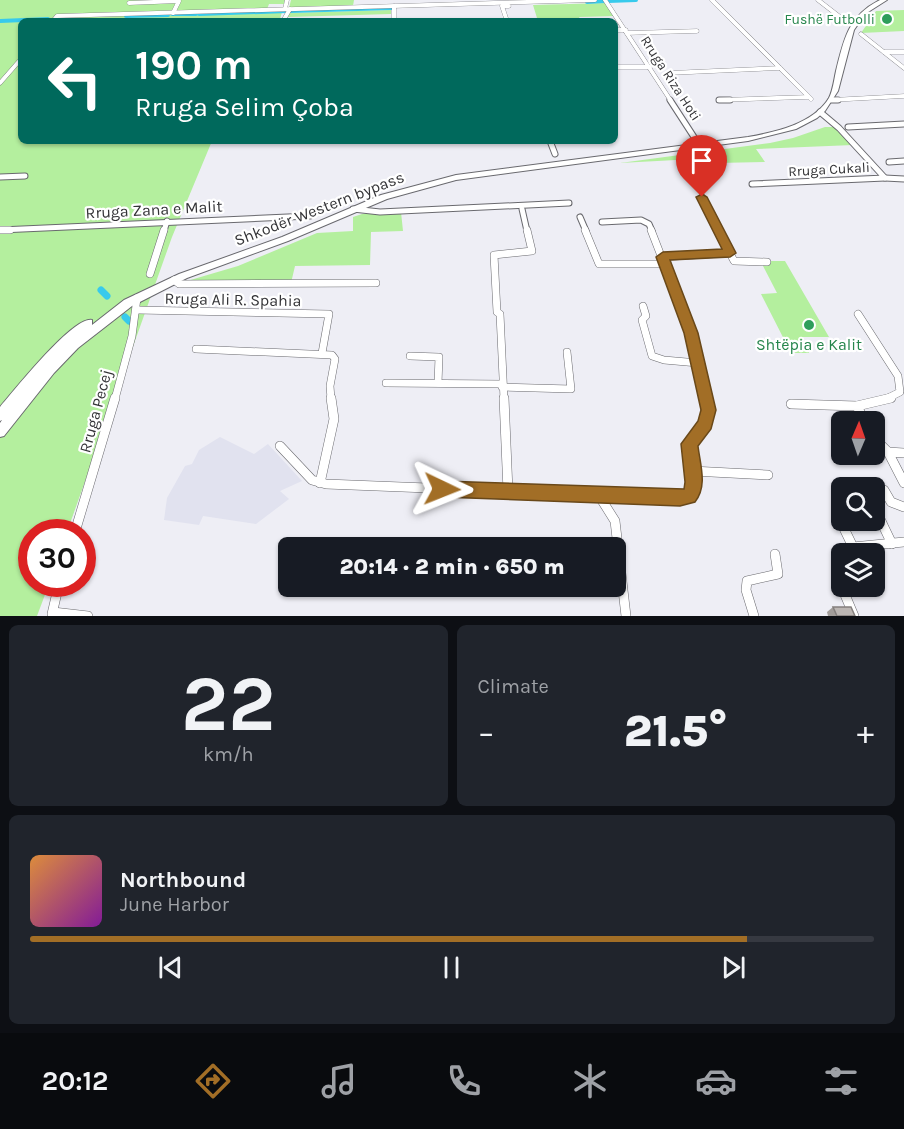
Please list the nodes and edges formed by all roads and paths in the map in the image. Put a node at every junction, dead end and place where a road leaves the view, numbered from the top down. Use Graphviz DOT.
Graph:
graph roads {
  1 [pos="287,0"];
  2 [pos="595,0"];
  3 [pos="712,0"];
  4 [pos="818,0"];
  5 [pos="874,0"];
  6 [pos="884,0"];
  7 [pos="606,1"];
  8 [pos="129,3"];
  9 [pos="394,6"];
  10 [pos="285,9"];
  11 [pos="291,9"];
  12 [pos="173,13"];
  13 [pos="840,17"];
  14 [pos="55,18"];
  15 [pos="285,18"];
  16 [pos="394,18"];
  17 [pos="506,18"];
  18 [pos="617,18"];
  19 [pos="618,20"];
  20 [pos="618,31"];
  21 [pos="697,31"];
  22 [pos="626,32"];
  23 [pos="861,34"];
  24 [pos="884,52"];
  25 [pos="904,52"];
  26 [pos="18,62"];
  27 [pos="618,67"];
  28 [pos="650,67"];
  29 [pos="780,68"];
  30 [pos="904,68"];
  31 [pos="669,73"];
  32 [pos="0,83"];
  33 [pos="904,96"];
  34 [pos="719,100"];
  35 [pos="831,100"];
  36 [pos="820,112"];
  37 [pos="904,124"];
  38 [pos="848,127"];
  39 [pos="694,137"];
  40 [pos="551,144"];
  41 [pos="555,154"];
  42 [pos="904,161"];
  43 [pos="889,162"];
  44 [pos="25,176"];
  45 [pos="0,177"];
  46 [pos="885,178"];
  47 [pos="904,178"];
  48 [pos="752,184"];
  49 [pos="702,197"];
  50 [pos="569,203"];
  51 [pos="353,209"];
  52 [pos="522,209"];
  53 [pos="310,216"];
  54 [pos="580,217"];
  55 [pos="168,221"];
  56 [pos="602,222"];
  57 [pos="0,230"];
  58 [pos="730,253"];
  59 [pos="663,260"];
  60 [pos="767,262"];
  61 [pos="150,274"];
  62 [pos="174,280"];
  63 [pos="376,283"];
  64 [pos="137,298"];
  65 [pos="643,306"];
  66 [pos="138,310"];
  67 [pos="858,314"];
  68 [pos="196,349"];
  69 [pos="567,352"];
  70 [pos="322,353"];
  71 [pos="410,356"];
  72 [pos="698,363"];
  73 [pos="386,382"];
  74 [pos="438,383"];
  75 [pos="502,386"];
  76 [pos="791,404"];
  77 [pos="858,406"];
  78 [pos="860,411"];
  79 [pos="0,416"];
  80 [pos="0,432"];
  81 [pos="280,446"];
  82 [pos="885,449"];
  83 [pos="888,452"];
  84 [pos="904,453"];
  85 [pos="692,471"];
  86 [pos="768,475"];
  87 [pos="320,483"];
  88 [pos="904,483"];
  89 [pos="508,491"];
  90 [pos="885,492"];
  91 [pos="598,494"];
  92 [pos="904,507"];
  93 [pos="79,519"];
  94 [pos="885,529"];
  95 [pos="904,542"];
  96 [pos="892,544"];
  97 [pos="885,545"];
  98 [pos="775,554"];
  99 [pos="56,597"];
  100 [pos="847,597"];
  101 [pos="52,614"];
  102 [pos="88,616"];
  103 [pos="626,616"];
  104 [pos="754,616"];
  105 [pos="854,616"];
  1 -- 10 [label="street"];
  2 -- 9 [label="street"];
  3 -- 29 [label="street"];
  4 -- 13 [label="street"];
  5 -- 79 [label="highway, Shkodër Western bypass"];
  6 -- 35 [label="highway, Shkodër Western bypass"];
  7 -- 17 [label="street"];
  7 -- 18 [label="street, Rruga Riza Hoti"];
  8 -- 12 [label="street"];
  9 -- 11 [label="street"];
  9 -- 16 [label="street"];
  10 -- 11 [label="street"];
  10 -- 12 [label="street"];
  11 -- 15 [label="street"];
  12 -- 14 [label="street"];
  19 -- 22 [label="street, Rruga Riza Hoti"];
  20 -- 22 [label="street, Rruga Riza Hoti"];
  21 -- 22 [label="street, Rruga Riza Hoti"];
  22 -- 28 [label="street, Rruga Riza Hoti"];
  23 -- 24 [label="street"];
  24 -- 25 [label="street"];
  24 -- 30 [label="street"];
  26 -- 32 [label="street"];
  27 -- 28 [label="street"];
  28 -- 39 [label="street, Rruga Riza Hoti"];
  29 -- 31 [label="street"];
  29 -- 34 [label="street"];
  33 -- 35 [label="street"];
  35 -- 36 [label="highway, Shkodër Western bypass"];
  36 -- 46 [label="street, Rruga Cukali"];
  36 -- 51 [label="highway, Shkodër Western bypass"];
  37 -- 38 [label="street"];
  40 -- 41 [label="street"];
  42 -- 43 [label="street"];
  44 -- 45 [label="street"];
  46 -- 47 [label="street"];
  46 -- 48 [label="street, Rruga Cukali"];
  49 -- 58 [label="street"];
  50 -- 51 [label="street"];
  51 -- 62 [label="highway, Shkodër Western bypass"];
  52 -- 75 [label="street"];
  53 -- 55 [label="street, Rruga Zana e Malit"];
  54 -- 59 [label="street"];
  55 -- 57 [label="street, Rruga Zana e Malit"];
  55 -- 61 [label="street"];
  56 -- 59 [label="street"];
  58 -- 59 [label="street"];
  58 -- 60 [label="street"];
  59 -- 72 [label="street"];
  62 -- 63 [label="street"];
  62 -- 64 [label="highway, Shkodër Western bypass"];
  64 -- 66 [label="street, Rruga Pecej"];
  64 -- 80 [label="highway, Shkodër Western bypass"];
  65 -- 72 [label="street"];
  66 -- 70 [label="street, Rruga Ali R. Spahia"];
  66 -- 93 [label="street, Rruga Pecej"];
  67 -- 77 [label="street"];
  68 -- 70 [label="street"];
  69 -- 75 [label="street"];
  70 -- 87 [label="street"];
  71 -- 74 [label="street"];
  72 -- 85 [label="street"];
  73 -- 74 [label="street"];
  74 -- 75 [label="street"];
  75 -- 89 [label="street"];
  76 -- 77 [label="street"];
  77 -- 78 [label="street"];
  81 -- 87 [label="street"];
  82 -- 83 [label="street"];
  83 -- 84 [label="street"];
  83 -- 88 [label="street"];
  85 -- 86 [label="street"];
  85 -- 91 [label="street"];
  87 -- 89 [label="street"];
  89 -- 91 [label="street"];
  90 -- 92 [label="street"];
  91 -- 103 [label="street"];
  94 -- 96 [label="street"];
  95 -- 96 [label="street"];
  96 -- 97 [label="street"];
  98 -- 104 [label="street"];
  99 -- 101 [label="street"];
  100 -- 105 [label="street"];
  101 -- 102 [label="street"];
}
